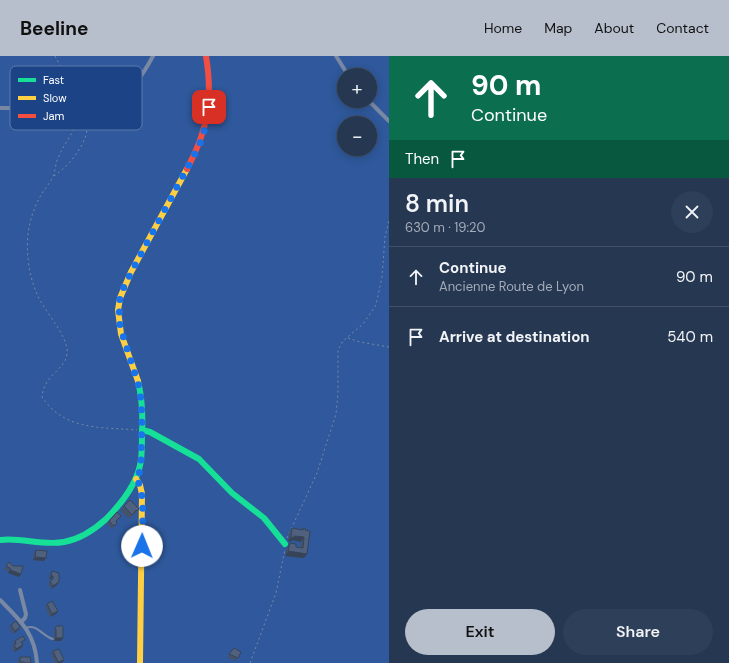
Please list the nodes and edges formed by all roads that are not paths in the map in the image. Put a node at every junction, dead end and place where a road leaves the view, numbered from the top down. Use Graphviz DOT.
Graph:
graph roads {
  1 [pos="153,56"];
  2 [pos="206,56"];
  3 [pos="336,56"];
  4 [pos="344,68"];
  5 [pos="142,74"];
  6 [pos="377,108"];
  7 [pos="389,121"];
  8 [pos="142,430"];
  9 [pos="136,479"];
  10 [pos="0,540"];
  11 [pos="285,544"];
  12 [pos="20,590"];
  13 [pos="0,600"];
  14 [pos="21,622"];
  15 [pos="26,628"];
  16 [pos="53,639"];
  17 [pos="37,663"];
  18 [pos="140,663"];
  1 -- 5 [label="street"];
  2 -- 8 [label="street"];
  3 -- 4 [label="street"];
  6 -- 7 [label="street"];
  8 -- 9 [label="street"];
  8 -- 11 [label="street"];
  9 -- 10 [label="street"];
  9 -- 18 [label="street"];
  12 -- 14 [label="street"];
  13 -- 14 [label="street"];
  14 -- 15 [label="street"];
  15 -- 16 [label="lane"];
  15 -- 17 [label="street"];
}
